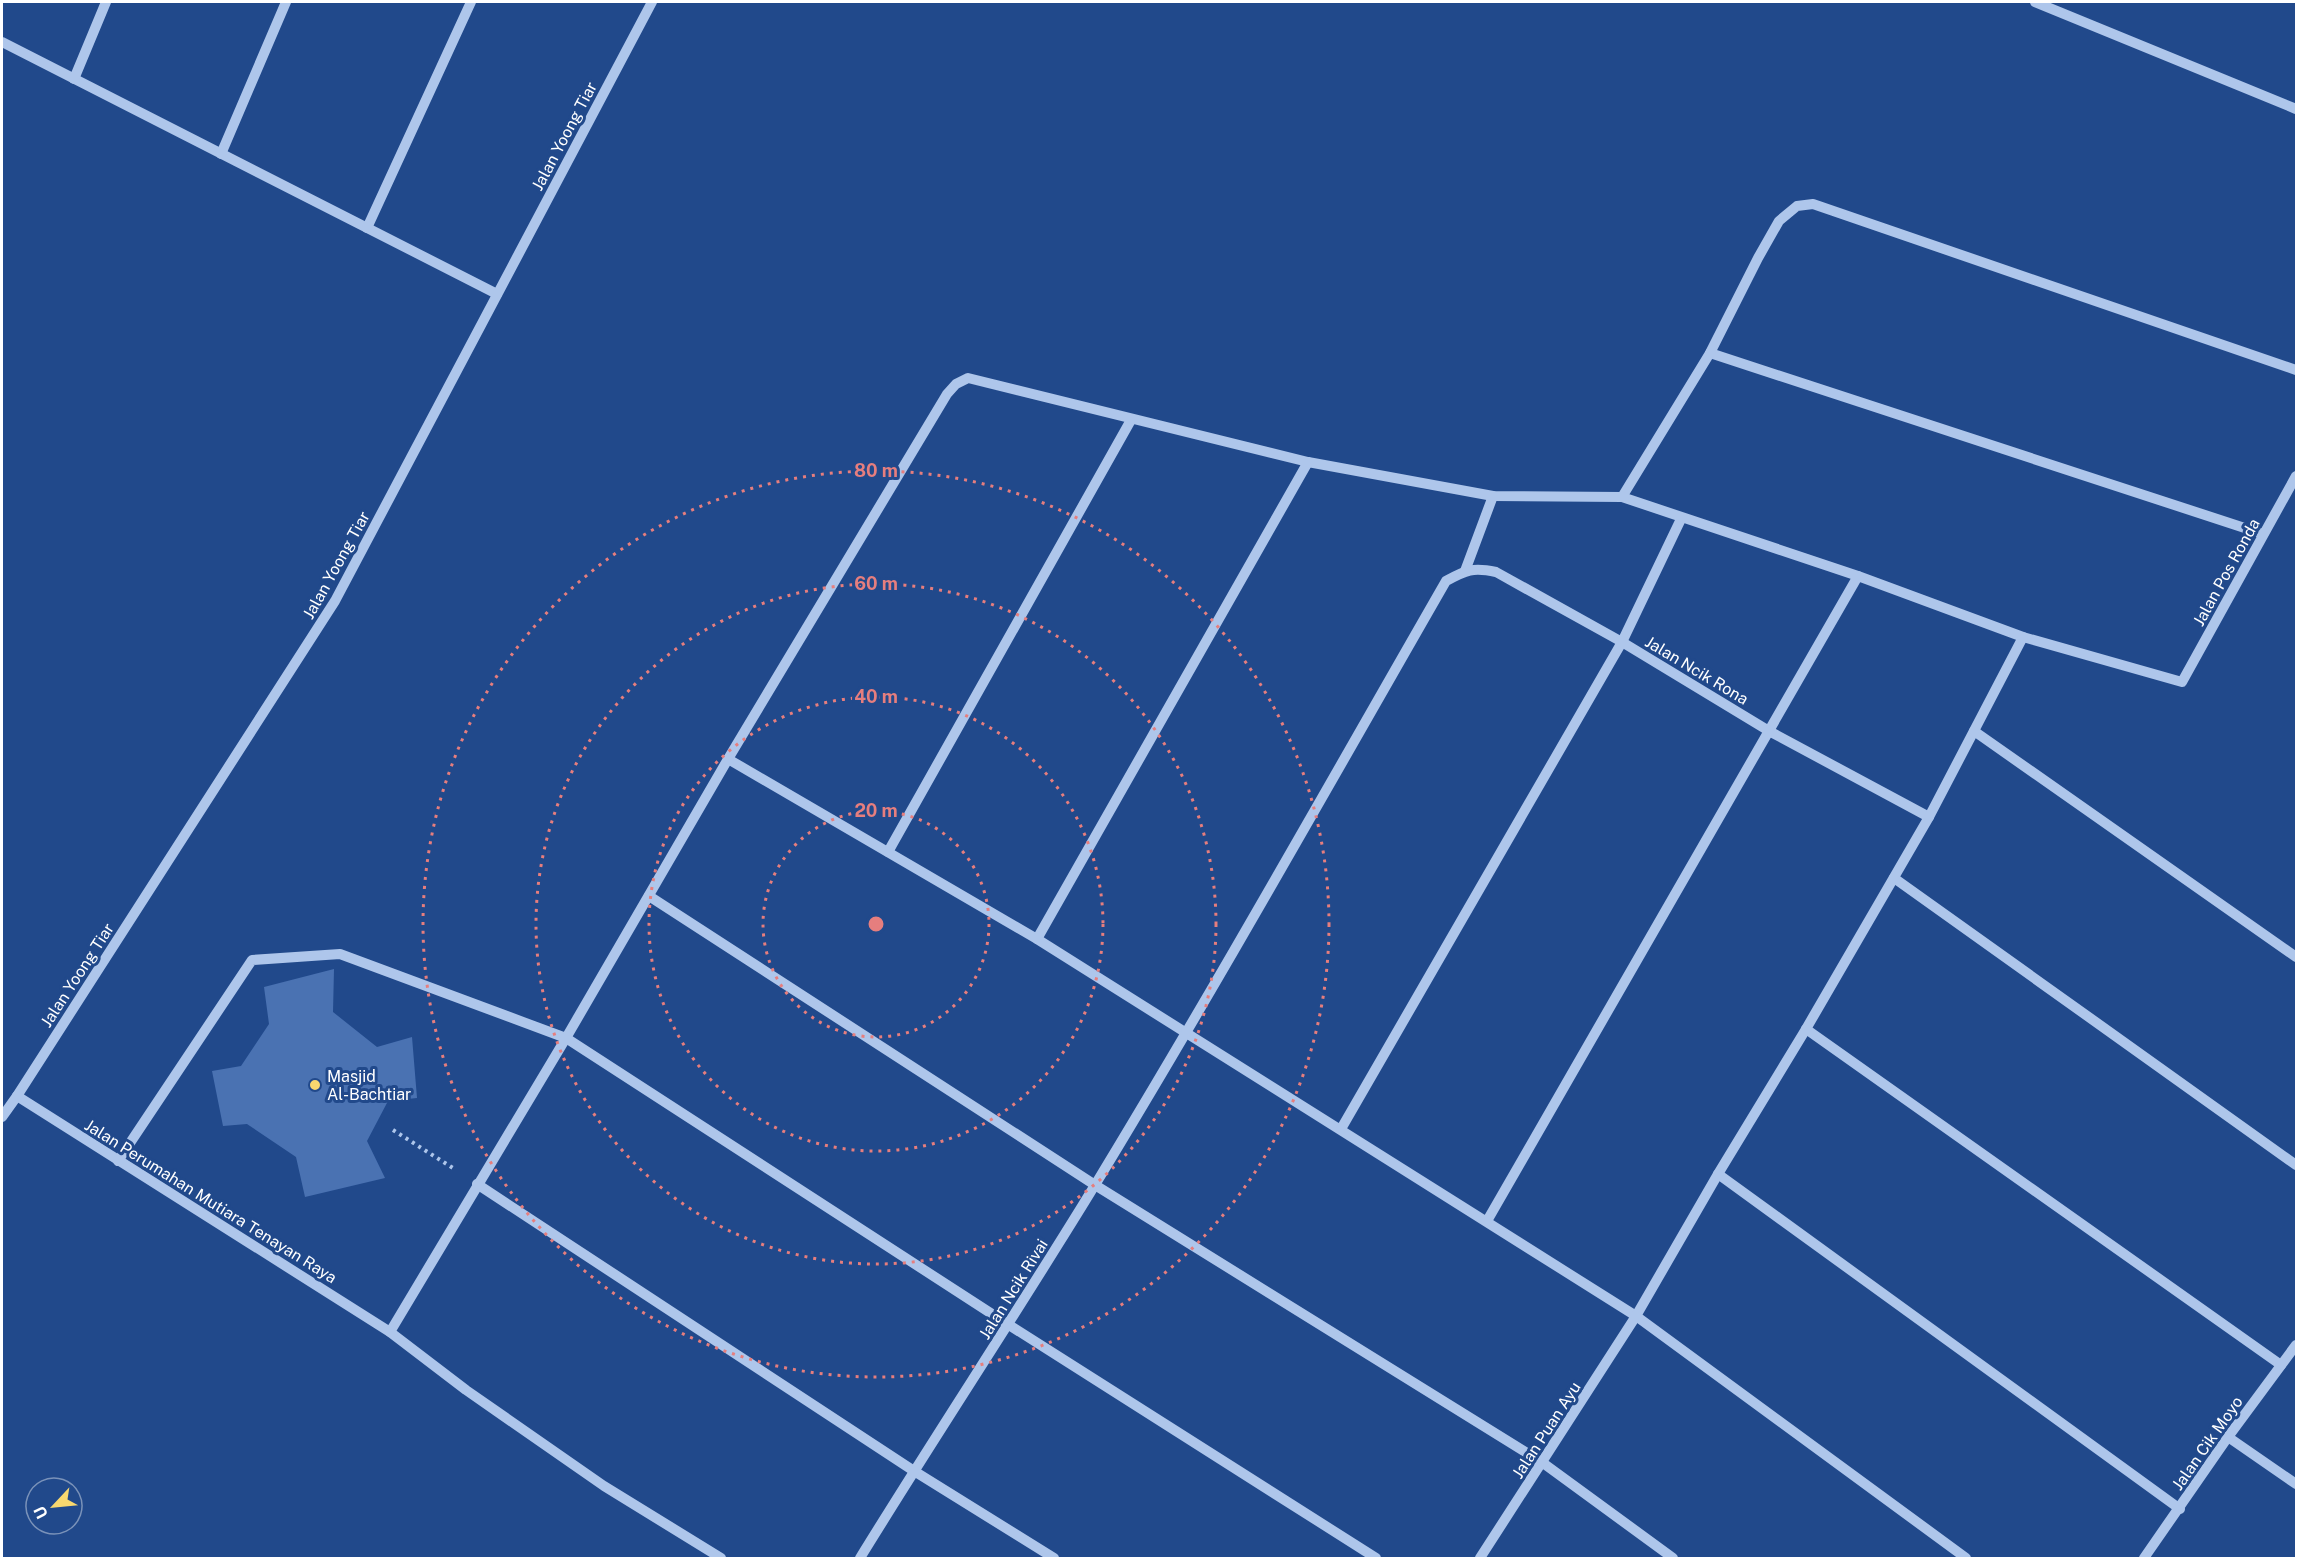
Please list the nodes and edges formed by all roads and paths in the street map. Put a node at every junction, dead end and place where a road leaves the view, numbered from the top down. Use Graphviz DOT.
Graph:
graph roads {
  1 [pos="106,2"];
  2 [pos="286,2"];
  3 [pos="471,2"];
  4 [pos="652,2"];
  5 [pos="2035,2"];
  6 [pos="2,42"];
  7 [pos="75,79"];
  8 [pos="2296,109"];
  9 [pos="221,154"];
  10 [pos="367,228"];
  11 [pos="497,294"];
  12 [pos="1710,353"];
  13 [pos="2296,370"];
  14 [pos="1131,420"];
  15 [pos="1308,462"];
  16 [pos="2296,476"];
  17 [pos="1493,496"];
  18 [pos="1622,497"];
  19 [pos="1681,519"];
  20 [pos="2263,534"];
  21 [pos="1465,571"];
  22 [pos="1858,576"];
  23 [pos="1446,581"];
  24 [pos="2024,637"];
  25 [pos="1622,642"];
  26 [pos="1769,731"];
  27 [pos="1974,731"];
  28 [pos="728,759"];
  29 [pos="1929,818"];
  30 [pos="888,852"];
  31 [pos="1894,878"];
  32 [pos="649,896"];
  33 [pos="1037,939"];
  34 [pos="2296,957"];
  35 [pos="1806,1029"];
  36 [pos="1187,1032"];
  37 [pos="566,1038"];
  38 [pos="17,1096"];
  39 [pos="2,1117"];
  40 [pos="1341,1129"];
  41 [pos="393,1130"];
  42 [pos="118,1161"];
  43 [pos="2296,1165"];
  44 [pos="1718,1174"];
  45 [pos="477,1184"];
  46 [pos="1095,1185"];
  47 [pos="1486,1221"];
  48 [pos="1636,1316"];
  49 [pos="1009,1325"];
  50 [pos="390,1332"];
  51 [pos="2296,1345"];
  52 [pos="2282,1365"];
  53 [pos="2228,1437"];
  54 [pos="1544,1463"];
  55 [pos="914,1472"];
  56 [pos="2296,1484"];
  57 [pos="2180,1509"];
  58 [pos="722,1558"];
  59 [pos="860,1558"];
  60 [pos="1054,1558"];
  61 [pos="1376,1558"];
  62 [pos="1480,1558"];
  63 [pos="1673,1558"];
  64 [pos="1966,1558"];
  65 [pos="2144,1558"];
  1 -- 7 [label="street"];
  2 -- 9 [label="street"];
  3 -- 10 [label="street"];
  4 -- 11 [label="street, Jalan Yoong Tiar"];
  5 -- 8 [label="street"];
  6 -- 7 [label="street"];
  7 -- 9 [label="street"];
  9 -- 10 [label="street"];
  10 -- 11 [label="street"];
  11 -- 38 [label="street, Jalan Yoong Tiar"];
  12 -- 13 [label="street"];
  12 -- 18 [label="street"];
  12 -- 20 [label="street"];
  14 -- 15 [label="street"];
  14 -- 28 [label="street"];
  14 -- 30 [label="street"];
  15 -- 17 [label="street"];
  15 -- 33 [label="street"];
  16 -- 20 [label="street, Jalan Pos Ronda"];
  17 -- 18 [label="street"];
  17 -- 21 [label="street"];
  18 -- 19 [label="street"];
  19 -- 22 [label="street"];
  19 -- 25 [label="street"];
  20 -- 24 [label="street, Jalan Pos Ronda"];
  21 -- 23 [label="street, Jalan Ncik Rona"];
  21 -- 25 [label="street, Jalan Ncik Rona"];
  22 -- 24 [label="street"];
  22 -- 26 [label="street"];
  23 -- 36 [label="street, Jalan Ncik Rivai"];
  24 -- 27 [label="street, Jalan Puan Ayu"];
  25 -- 26 [label="street, Jalan Ncik Rona"];
  25 -- 40 [label="street"];
  26 -- 29 [label="street, Jalan Ncik Rona"];
  26 -- 47 [label="street"];
  27 -- 29 [label="street, Jalan Puan Ayu"];
  27 -- 34 [label="street"];
  28 -- 30 [label="street"];
  28 -- 32 [label="street"];
  29 -- 31 [label="street, Jalan Puan Ayu"];
  30 -- 33 [label="street"];
  31 -- 35 [label="street, Jalan Puan Ayu"];
  31 -- 43 [label="street"];
  32 -- 37 [label="street"];
  32 -- 46 [label="street"];
  33 -- 36 [label="street"];
  35 -- 44 [label="street, Jalan Puan Ayu"];
  35 -- 52 [label="street"];
  36 -- 40 [label="street"];
  36 -- 46 [label="street, Jalan Ncik Rivai"];
  37 -- 42 [label="street"];
  37 -- 45 [label="street"];
  37 -- 49 [label="street"];
  38 -- 39 [label="street, Jalan Yoong Tiar"];
  38 -- 42 [label="street, Jalan Perumahan Mutiara Tenayan Raya"];
  40 -- 47 [label="street"];
  41 -- 45 [label="path"];
  42 -- 50 [label="street, Jalan Perumahan Mutiara Tenayan Raya"];
  44 -- 48 [label="street, Jalan Puan Ayu"];
  44 -- 57 [label="street"];
  45 -- 50 [label="street"];
  45 -- 55 [label="street"];
  46 -- 49 [label="street, Jalan Ncik Rivai"];
  46 -- 54 [label="street"];
  47 -- 48 [label="street"];
  48 -- 54 [label="street, Jalan Puan Ayu"];
  48 -- 64 [label="street"];
  49 -- 55 [label="street, Jalan Ncik Rivai"];
  49 -- 61 [label="street"];
  50 -- 58 [label="street, Jalan Perumahan Mutiara Tenayan Raya"];
  51 -- 52 [label="street, Jalan Cik Moyo"];
  52 -- 53 [label="street, Jalan Cik Moyo"];
  53 -- 56 [label="street"];
  53 -- 57 [label="street, Jalan Cik Moyo"];
  54 -- 62 [label="street, Jalan Puan Ayu"];
  54 -- 63 [label="street"];
  55 -- 59 [label="street, Jalan Ncik Rivai"];
  55 -- 60 [label="street"];
  57 -- 65 [label="street, Jalan Cik Moyo"];
}
